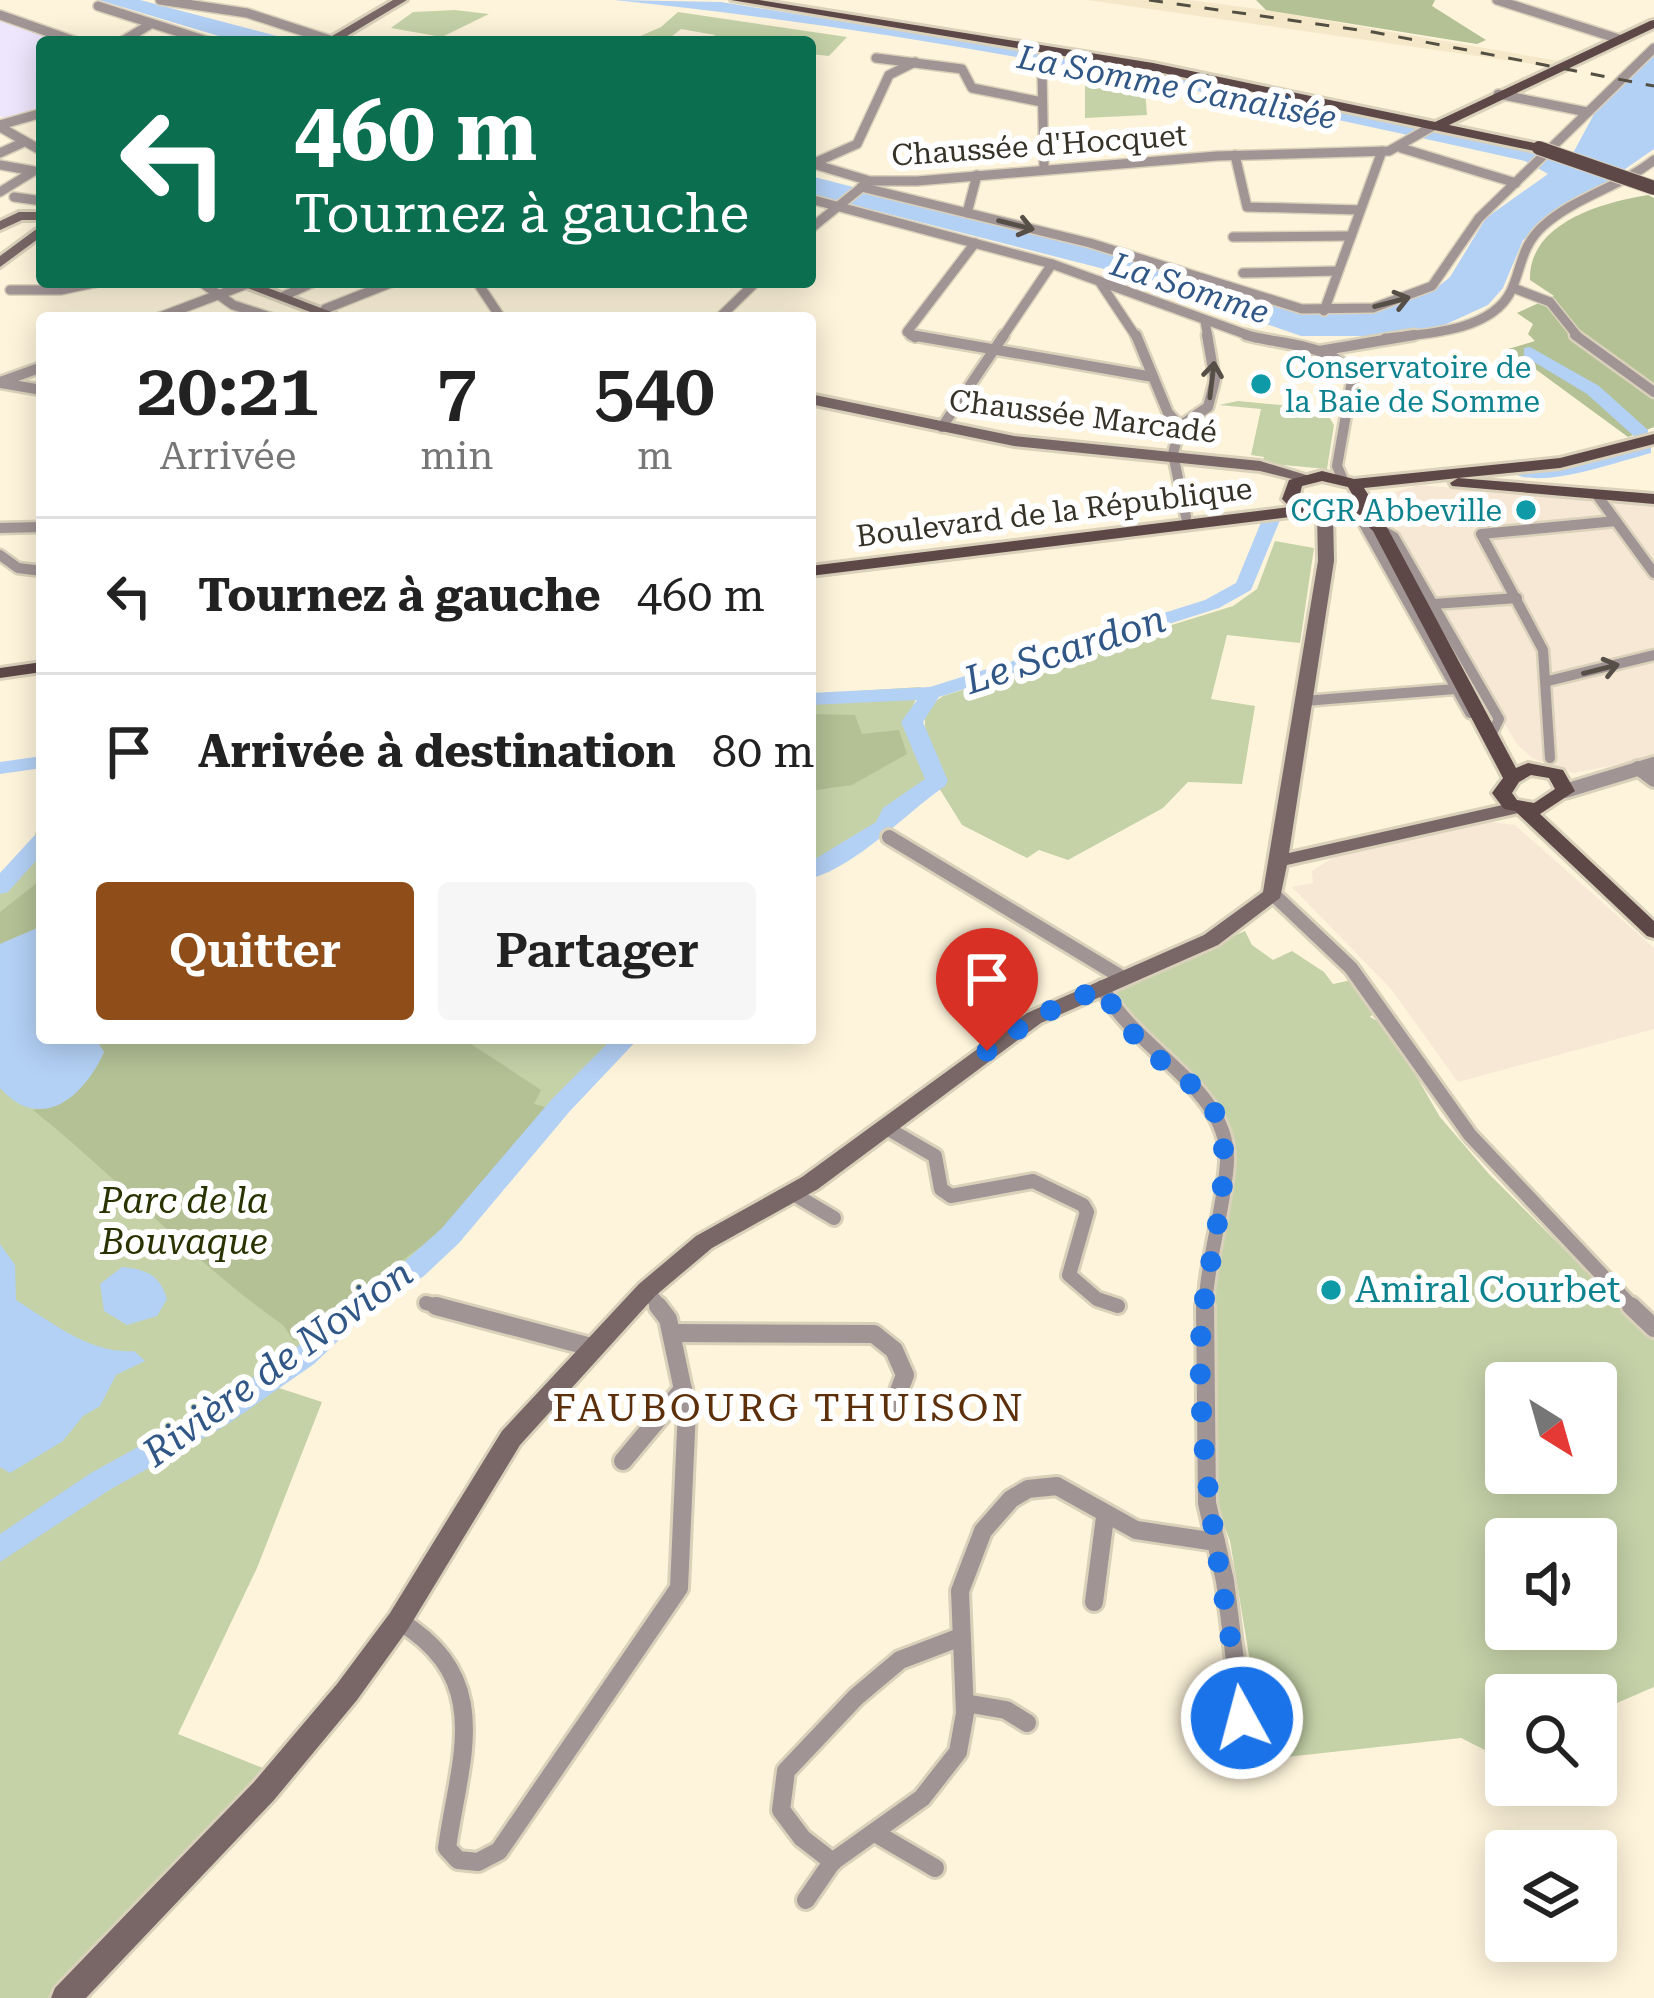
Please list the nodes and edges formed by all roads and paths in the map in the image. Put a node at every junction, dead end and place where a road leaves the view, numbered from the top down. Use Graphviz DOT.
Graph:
graph roads {
  1 [pos="160,0"];
  2 [pos="401,0"];
  3 [pos="736,0"];
  4 [pos="1497,0"];
  5 [pos="98,5"];
  6 [pos="0,15"];
  7 [pos="1654,24"];
  8 [pos="149,25"];
  9 [pos="60,36"];
  10 [pos="131,36"];
  11 [pos="188,36"];
  12 [pos="321,36"];
  13 [pos="341,36"];
  14 [pos="1619,39"];
  15 [pos="1654,48"];
  16 [pos="876,58"];
  17 [pos="915,61"];
  18 [pos="1042,72"];
  19 [pos="1498,94"];
  20 [pos="1042,102"];
  21 [pos="1587,112"];
  22 [pos="36,115"];
  23 [pos="1432,123"];
  24 [pos="0,126"];
  25 [pos="22,143"];
  26 [pos="1401,148"];
  27 [pos="36,149"];
  28 [pos="1382,151"];
  29 [pos="1542,151"];
  30 [pos="0,154"];
  31 [pos="1234,155"];
  32 [pos="1654,160"];
  33 [pos="816,162"];
  34 [pos="0,165"];
  35 [pos="816,166"];
  36 [pos="1043,169"];
  37 [pos="977,175"];
  38 [pos="1516,183"];
  39 [pos="863,186"];
  40 [pos="1654,189"];
  41 [pos="1608,191"];
  42 [pos="5,195"];
  43 [pos="816,200"];
  44 [pos="837,204"];
  45 [pos="1360,210"];
  46 [pos="967,213"];
  47 [pos="36,221"];
  48 [pos="816,223"];
  49 [pos="36,224"];
  50 [pos="2,226"];
  51 [pos="36,227"];
  52 [pos="1351,236"];
  53 [pos="1233,237"];
  54 [pos="975,243"];
  55 [pos="1052,264"];
  56 [pos="1,267"];
  57 [pos="1338,271"];
  58 [pos="1243,273"];
  59 [pos="1099,281"];
  60 [pos="36,288"];
  61 [pos="208,288"];
  62 [pos="233,288"];
  63 [pos="258,288"];
  64 [pos="296,288"];
  65 [pos="381,288"];
  66 [pos="746,288"];
  67 [pos="1516,289"];
  68 [pos="10,290"];
  69 [pos="277,294"];
  70 [pos="218,296"];
  71 [pos="241,308"];
  72 [pos="1324,310"];
  73 [pos="174,312"];
  74 [pos="254,312"];
  75 [pos="329,312"];
  76 [pos="334,312"];
  77 [pos="724,312"];
  78 [pos="1204,321"];
  79 [pos="1319,350"];
  80 [pos="991,353"];
  81 [pos="36,369"];
  82 [pos="1153,377"];
  83 [pos="3,380"];
  84 [pos="36,388"];
  85 [pos="1654,392"];
  86 [pos="816,401"];
  87 [pos="1180,426"];
  88 [pos="942,427"];
  89 [pos="1654,438"];
  90 [pos="1173,456"];
  91 [pos="1456,477"];
  92 [pos="1597,495"];
  93 [pos="1341,496"];
  94 [pos="1633,497"];
  95 [pos="1654,499"];
  96 [pos="1305,510"];
  97 [pos="1332,514"];
  98 [pos="1615,515"];
  99 [pos="1186,517"];
  100 [pos="36,527"];
  101 [pos="0,528"];
  102 [pos="1,557"];
  103 [pos="816,567"];
  104 [pos="816,567"];
  105 [pos="36,570"];
  106 [pos="1654,573"];
  107 [pos="1517,598"];
  108 [pos="1434,604"];
  109 [pos="1654,656"];
  110 [pos="36,671"];
  111 [pos="0,676"];
  112 [pos="1548,681"];
  113 [pos="1456,689"];
  114 [pos="1304,701"];
  115 [pos="1498,744"];
  116 [pos="1654,764"];
  117 [pos="1638,768"];
  118 [pos="1551,773"];
  119 [pos="1654,780"];
  120 [pos="1519,800"];
  121 [pos="889,837"];
  122 [pos="1279,861"];
  123 [pos="1274,893"];
  124 [pos="1654,932"];
  125 [pos="1112,983"];
  126 [pos="885,1127"];
  127 [pos="792,1193"];
  128 [pos="834,1218"];
  129 [pos="647,1290"];
  130 [pos="426,1304"];
  131 [pos="1118,1306"];
  132 [pos="1654,1328"];
  133 [pos="672,1334"];
  134 [pos="591,1347"];
  135 [pos="682,1389"];
  136 [pos="894,1404"];
  137 [pos="623,1461"];
  138 [pos="1105,1517"];
  139 [pos="1216,1542"];
  140 [pos="1094,1602"];
  141 [pos="399,1621"];
  142 [pos="958,1637"];
  143 [pos="965,1703"];
  144 [pos="1027,1723"];
  145 [pos="1248,1764"];
  146 [pos="875,1833"];
  147 [pos="832,1862"];
  148 [pos="935,1868"];
  149 [pos="806,1900"];
  150 [pos="66,1998"];
  1 -- 12 [label="street"];
  2 -- 13 [label="street"];
  3 -- 23 [label="main road"];
  4 -- 14 [label="street"];
  5 -- 8 [label="street"];
  6 -- 9 [label="street"];
  7 -- 14 [label="main road"];
  8 -- 10 [label="street"];
  8 -- 11 [label="street"];
  14 -- 19 [label="main road"];
  15 -- 21 [label="street"];
  16 -- 17 [label="street"];
  17 -- 20 [label="street"];
  17 -- 33 [label="street"];
  18 -- 20 [label="street"];
  19 -- 21 [label="street"];
  19 -- 23 [label="main road"];
  20 -- 36 [label="street"];
  21 -- 29 [label="street"];
  22 -- 24 [label="street"];
  23 -- 26 [label="street, Chaussée d'Hocquet"];
  23 -- 29 [label="main road"];
  24 -- 25 [label="street"];
  25 -- 27 [label="street"];
  25 -- 30 [label="street"];
  26 -- 28 [label="street, Chaussée d'Hocquet"];
  26 -- 38 [label="street"];
  28 -- 31 [label="street, Chaussée d'Hocquet"];
  28 -- 45 [label="street"];
  29 -- 38 [label="street"];
  29 -- 40 [label="main road, bridge"];
  31 -- 36 [label="street, Chaussée d'Hocquet"];
  31 -- 45 [label="street"];
  32 -- 41 [label="street"];
  34 -- 42 [label="street"];
  35 -- 39 [label="street, Chaussée d'Hocquet"];
  36 -- 37 [label="street, Chaussée d'Hocquet"];
  37 -- 39 [label="street, Chaussée d'Hocquet"];
  37 -- 46 [label="street"];
  72 -- 38 [label="street, one-way"];
  39 -- 44 [label="street"];
  39 -- 46 [label="street"];
  40 -- 41 [label="street"];
  41 -- 67 [label="street"];
  42 -- 47 [label="street"];
  43 -- 44 [label="street"];
  44 -- 48 [label="street"];
  44 -- 54 [label="street"];
  45 -- 52 [label="street"];
  46 -- 72 [label="street, one-way"];
  49 -- 50 [label="street"];
  51 -- 56 [label="street"];
  52 -- 53 [label="street"];
  52 -- 57 [label="street"];
  54 -- 55 [label="street"];
  54 -- 80 [label="street"];
  55 -- 59 [label="street"];
  55 -- 80 [label="street"];
  57 -- 58 [label="street"];
  57 -- 72 [label="street"];
  59 -- 78 [label="street"];
  59 -- 82 [label="street"];
  60 -- 68 [label="street"];
  61 -- 70 [label="street"];
  62 -- 70 [label="street"];
  63 -- 69 [label="street"];
  64 -- 69 [label="street"];
  65 -- 76 [label="street"];
  66 -- 77 [label="street"];
  67 -- 79 [label="street"];
  67 -- 85 [label="street"];
  69 -- 71 [label="street"];
  69 -- 75 [label="street"];
  70 -- 71 [label="street"];
  70 -- 73 [label="street"];
  71 -- 74 [label="street"];
  78 -- 79 [label="street"];
  87 -- 78 [label="street, one-way"];
  79 -- 93 [label="street"];
  80 -- 82 [label="street"];
  80 -- 88 [label="street"];
  81 -- 83 [label="street"];
  82 -- 87 [label="street"];
  83 -- 84 [label="street"];
  86 -- 88 [label="street, Chaussée Marcadé"];
  87 -- 90 [label="street"];
  88 -- 90 [label="street, Chaussée Marcadé"];
  89 -- 91 [label="main road"];
  90 -- 93 [label="street, Chaussée Marcadé"];
  90 -- 99 [label="street"];
  91 -- 92 [label="main road"];
  91 -- 93 [label="main road, Boulevard de la République"];
  92 -- 94 [label="main road"];
  92 -- 98 [label="street"];
  93 -- 96 [label="main road"];
  93 -- 97 [label="main road"];
  93 -- 99 [label="main road, Boulevard de la République"];
  93 -- 108 [label="street"];
  93 -- 113 [label="street"];
  93 -- 115 [label="main road"];
  94 -- 95 [label="main road"];
  94 -- 98 [label="street"];
  96 -- 97 [label="main road"];
  96 -- 104 [label="main road, Boulevard de la République"];
  97 -- 114 [label="street"];
  98 -- 106 [label="street"];
  98 -- 107 [label="street"];
  99 -- 103 [label="main road, Boulevard de la République"];
  100 -- 101 [label="street"];
  102 -- 105 [label="street"];
  107 -- 108 [label="street"];
  107 -- 112 [label="street"];
  108 -- 115 [label="street"];
  112 -- 109 [label="street, one-way"];
  110 -- 111 [label="main road"];
  112 -- 118 [label="street"];
  113 -- 114 [label="street"];
  113 -- 115 [label="street"];
  114 -- 122 [label="street"];
  115 -- 118 [label="main road"];
  115 -- 120 [label="main road"];
  116 -- 117 [label="street"];
  117 -- 118 [label="street"];
  117 -- 119 [label="street"];
  118 -- 120 [label="main road"];
  118 -- 120 [label="main road"];
  120 -- 122 [label="street"];
  120 -- 124 [label="main road"];
  121 -- 125 [label="street"];
  122 -- 123 [label="street"];
  123 -- 125 [label="street"];
  123 -- 132 [label="street"];
  125 -- 126 [label="street"];
  125 -- 139 [label="street"];
  126 -- 127 [label="street"];
  126 -- 131 [label="street"];
  127 -- 128 [label="street"];
  127 -- 129 [label="street"];
  129 -- 133 [label="street"];
  129 -- 134 [label="street"];
  130 -- 134 [label="street"];
  133 -- 135 [label="street"];
  133 -- 136 [label="street"];
  134 -- 141 [label="street"];
  135 -- 137 [label="street"];
  135 -- 141 [label="street"];
  138 -- 139 [label="street"];
  138 -- 140 [label="street"];
  138 -- 142 [label="street"];
  139 -- 145 [label="street"];
  141 -- 150 [label="street"];
  142 -- 143 [label="street"];
  142 -- 147 [label="street"];
  143 -- 144 [label="street"];
  143 -- 146 [label="street"];
  146 -- 147 [label="street"];
  146 -- 148 [label="street"];
  147 -- 149 [label="street"];
}
